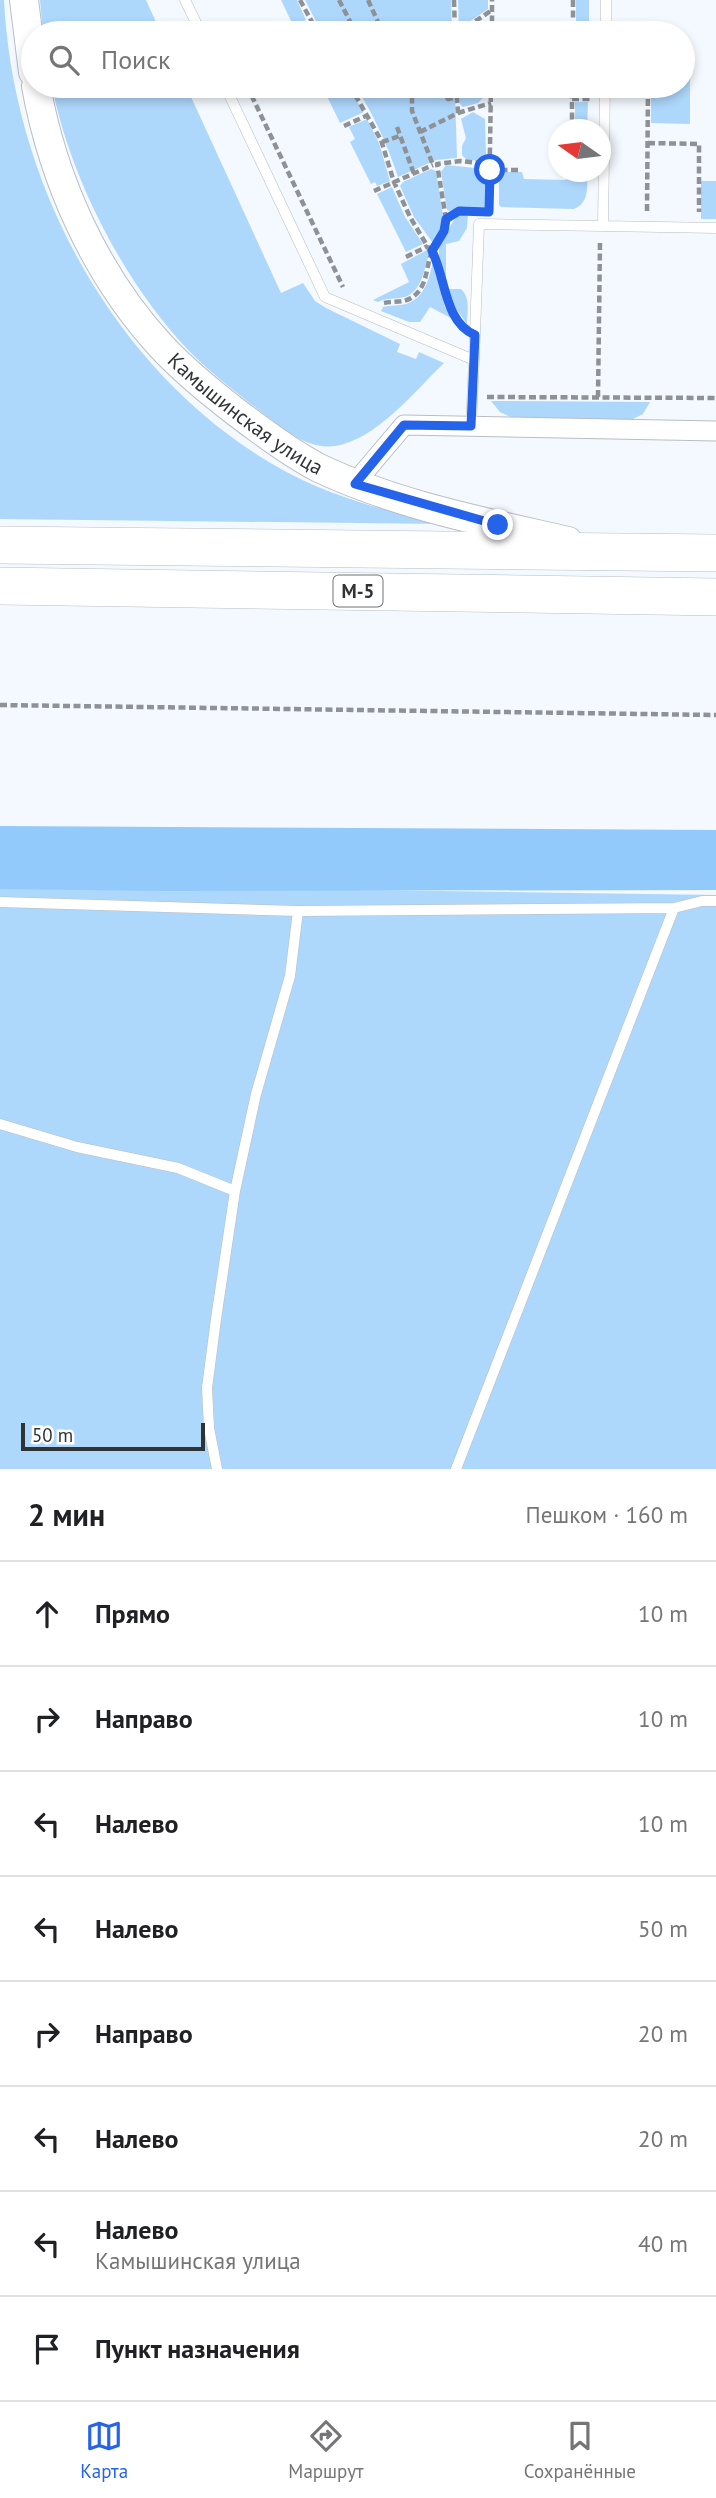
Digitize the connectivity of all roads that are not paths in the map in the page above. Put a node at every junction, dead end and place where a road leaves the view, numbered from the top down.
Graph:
1 (24, 0) edge
2 (185, 0) edge
3 (606, 0) edge
4 (27, 21) edge
5 (195, 21) edge
6 (606, 21) edge
7 (38, 98) edge
8 (231, 98) edge
9 (605, 98) edge
10 (603, 226) junction
11 (716, 228) edge
12 (474, 360) junction
13 (471, 426) junction
14 (716, 431) edge
15 (355, 484) junction
16 (0, 545) edge
17 (615, 552) junction
18 (716, 553) edge
19 (0, 586) edge
20 (716, 597) edge
21 (716, 901) edge
22 (0, 902) edge
23 (674, 908) junction
24 (298, 911) junction
25 (0, 1124) edge
26 (235, 1191) junction
27 (217, 1469) edge
28 (456, 1469) edge

1 - 4 street
2 - 5 lane
3 - 6 lane
7 - 15 street, Камышинская улица
8 - 12 lane
9 - 10 lane
10 - 11 lane
10 - 12 lane
12 - 13 lane
13 - 14 street
13 - 15 street
15 - 17 street, Камышинская улица
16 - 17 highway, М-5
17 - 18 highway, М-5
19 - 20 highway, М-5
21 - 23 lane
22 - 24 lane
23 - 24 lane
23 - 28 lane
24 - 26 lane
25 - 26 lane
26 - 27 lane

